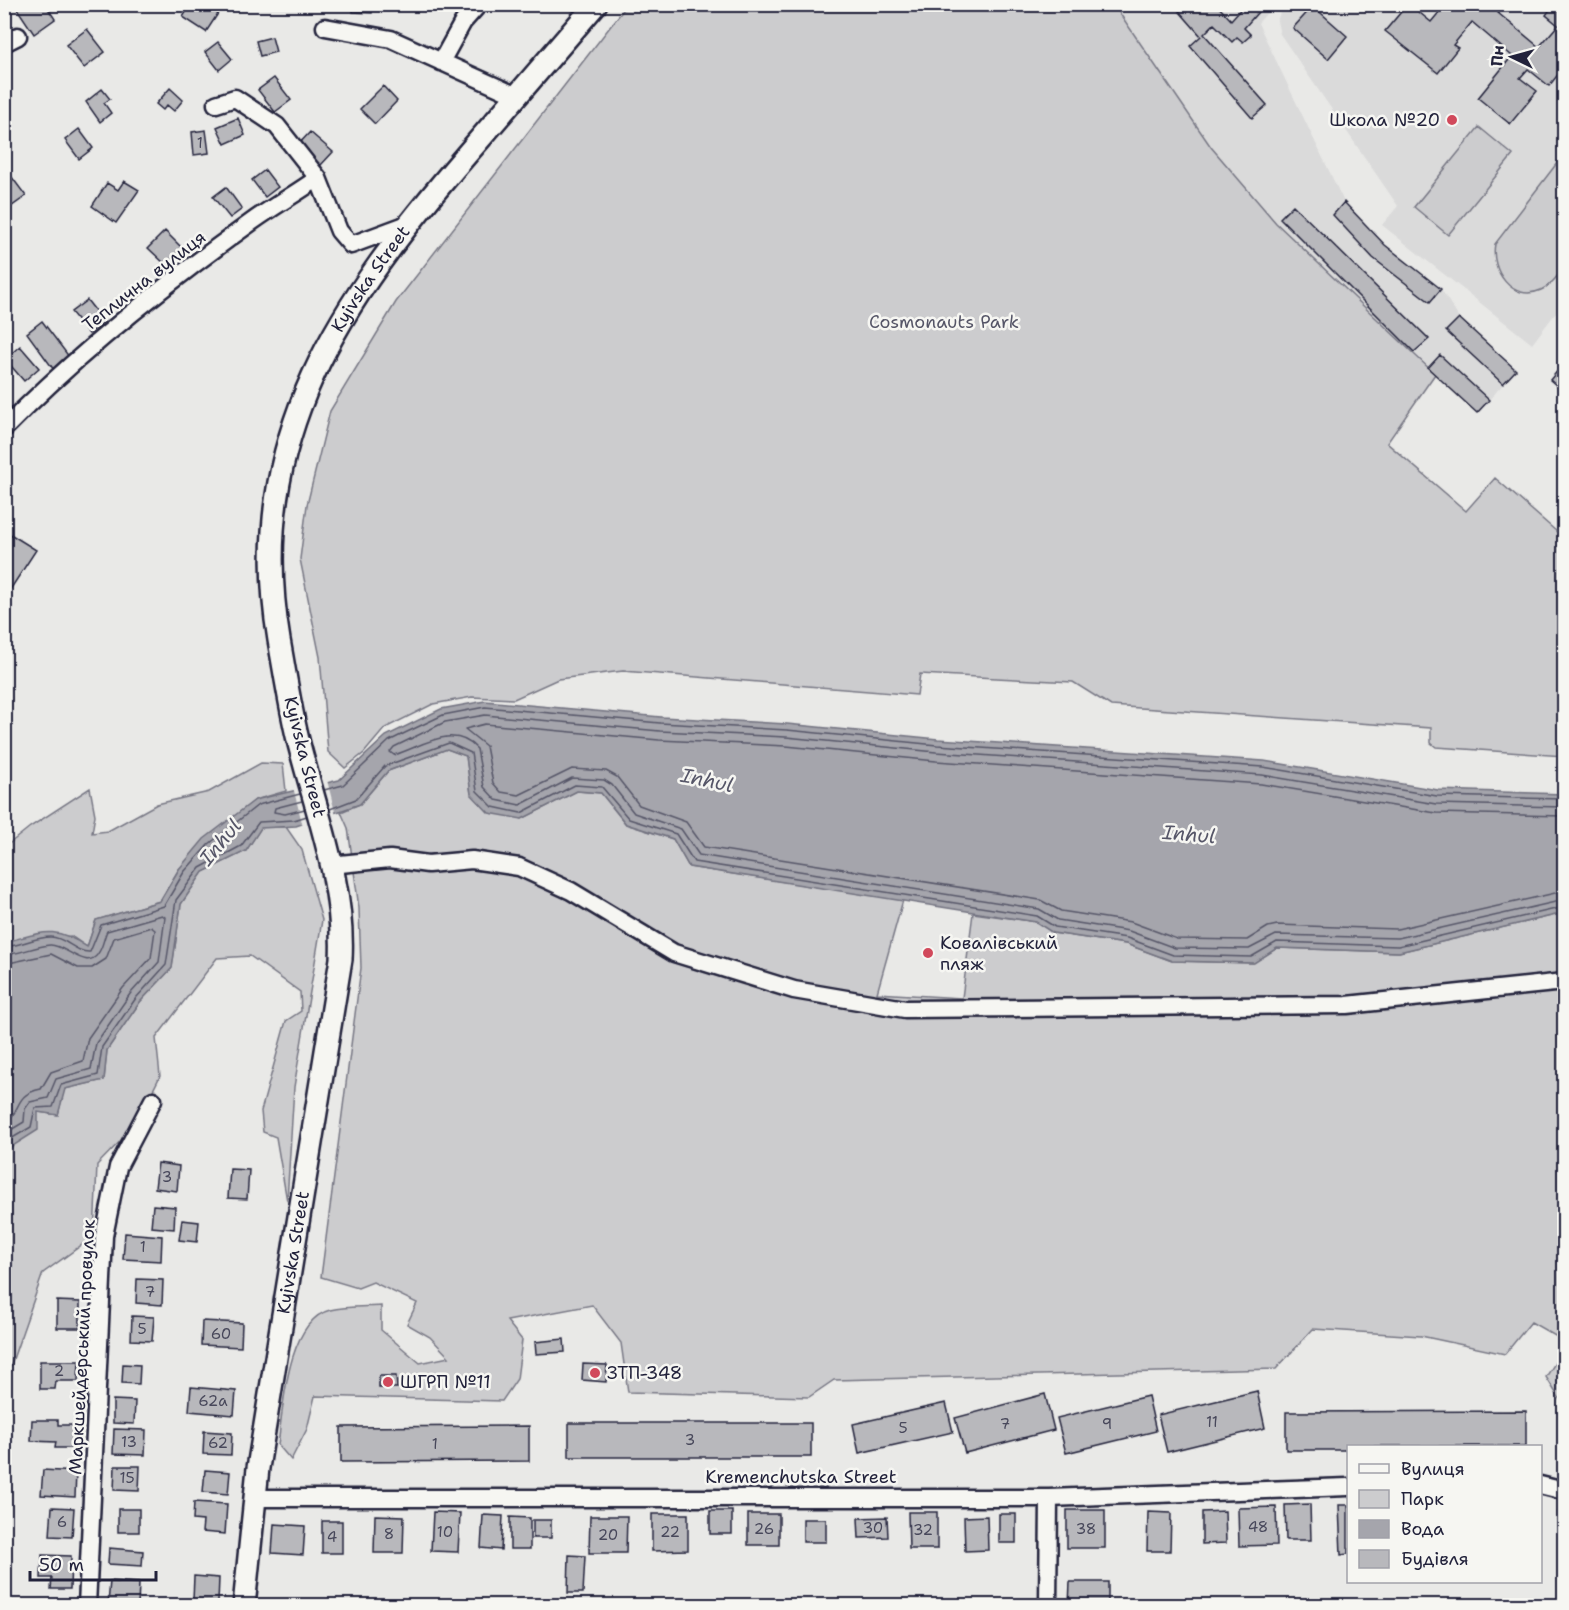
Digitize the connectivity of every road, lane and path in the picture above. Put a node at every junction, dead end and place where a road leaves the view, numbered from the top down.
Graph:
1 (479, 4) edge
2 (596, 4) edge
3 (325, 27) dead end
4 (441, 62) junction
5 (517, 96) junction
6 (216, 104) dead end
7 (318, 178) junction
8 (405, 225) junction
9 (4, 429) edge
10 (330, 865) junction
11 (1564, 982) edge
12 (153, 1100) dead end
13 (1542, 1486) edge
14 (1347, 1487) edge
15 (1564, 1491) edge
16 (254, 1498) junction
17 (1049, 1498) junction
18 (87, 1605) edge
19 (244, 1605) edge
20 (1047, 1605) edge

1 - 4 street
2 - 5 street, Kyivska Street
3 - 4 street
4 - 5 street
5 - 8 street, Kyivska Street
6 - 7 street
7 - 8 street
7 - 9 street, Теплична вулиця
8 - 10 street, Kyivska Street
10 - 11 street
10 - 16 street, Kyivska Street
12 - 18 street, Маркшейдерський провулок
13 - 15 street
14 - 17 street, Kremenchutska Street
16 - 17 street, Kremenchutska Street
16 - 19 street, Kyivska Street
17 - 20 street

